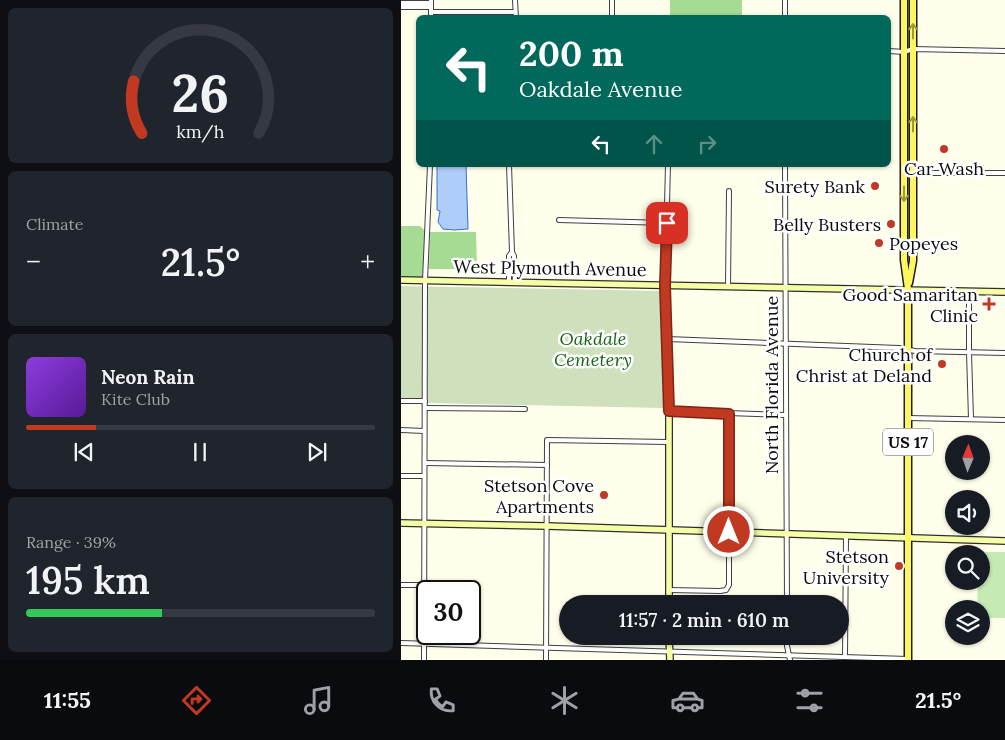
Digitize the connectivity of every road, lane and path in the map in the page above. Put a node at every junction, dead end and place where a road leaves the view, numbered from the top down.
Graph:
1 (515, 0) edge
2 (612, 0) edge
3 (785, 0) edge
4 (904, 0) edge
5 (913, 0) edge
6 (431, 3) edge
7 (401, 5) edge
8 (431, 12) joint
9 (515, 12) joint
10 (612, 15) edge
11 (785, 15) edge
12 (913, 50) junction
13 (891, 51) edge
14 (1005, 51) edge
15 (904, 52) junction
16 (430, 167) edge
17 (509, 167) edge
18 (668, 167) edge
19 (785, 167) edge
20 (904, 173) junction
21 (913, 173) junction
22 (1005, 173) edge
23 (729, 191) dead end
24 (559, 220) dead end
25 (667, 223) junction
26 (401, 280) edge
27 (425, 281) junction
28 (512, 283) junction
29 (665, 286) junction
30 (728, 287) junction
31 (784, 288) junction
32 (908, 289) junction
33 (969, 291) junction
34 (1005, 292) edge
35 (667, 339) junction
36 (785, 344) junction
37 (908, 350) junction
38 (969, 352) junction
39 (1005, 353) edge
40 (401, 401) edge
41 (425, 401) junction
42 (425, 408) junction
43 (525, 409) dead end
44 (669, 411) junction
45 (729, 414) junction
46 (785, 416) junction
47 (908, 418) junction
48 (971, 419) junction
49 (1005, 420) edge
50 (401, 430) edge
51 (425, 431) junction
52 (668, 442) junction
53 (425, 462) junction
54 (547, 465) junction
55 (401, 476) edge
56 (424, 476) junction
57 (401, 523) edge
58 (424, 523) junction
59 (547, 526) junction
60 (669, 530) junction
61 (729, 532) junction
62 (786, 534) junction
63 (846, 536) junction
64 (908, 538) junction
65 (1005, 541) edge
66 (424, 580) edge
67 (401, 585) edge
68 (416, 585) edge
69 (669, 590) junction
70 (669, 595) edge
71 (787, 595) edge
72 (401, 643) edge
73 (416, 644) edge
74 (424, 645) edge
75 (464, 645) edge
76 (670, 645) edge
77 (787, 645) edge
78 (545, 647) junction
79 (670, 651) junction
80 (732, 653) junction
81 (845, 657) junction
82 (790, 658) edge
83 (424, 660) edge
84 (546, 660) edge
85 (670, 660) edge
86 (732, 660) edge
87 (908, 660) edge

1 - 9 street
2 - 10 street
3 - 11 street
4 - 15 main road, US 17
12 -> 5 main road, US 17
6 - 7 street
6 - 8 street
8 - 9 street
12 - 14 street
12 - 15 street
21 -> 12 main road, US 17
13 - 15 street
15 - 20 main road, US 17
16 - 27 street
17 - 28 street
18 - 25 street
19 - 31 street, North Florida Avenue
20 - 21 street
20 -> 32 main road, US 17
21 - 22 street
21 - 32 main road, US 17
23 - 30 street
24 - 25 street
25 - 29 street
26 - 27 street, West Plymouth Avenue
27 - 28 street, West Plymouth Avenue
27 - 41 street
28 - 29 street, West Plymouth Avenue
29 - 30 street, West Plymouth Avenue
29 - 35 street
30 - 31 street, West Plymouth Avenue
31 - 32 street, West Plymouth Avenue
31 - 36 street, North Florida Avenue
32 - 33 street, West Plymouth Avenue
32 - 37 main road, US 17
33 - 34 street, West Plymouth Avenue
33 - 38 street
35 - 36 street
35 - 44 street
36 - 37 street
36 - 46 street, North Florida Avenue
37 - 38 street
37 - 47 main road, US 17
38 - 39 street
38 - 48 street
40 - 41 street
41 - 42 street
42 - 43 street
42 - 51 street
44 - 45 street
44 - 52 street
45 - 46 street
45 - 61 street
46 - 62 street, North Florida Avenue
47 - 48 street
47 - 64 main road, US 17
48 - 49 street
50 - 51 street
51 - 53 street
52 - 54 street
52 - 60 street
53 - 54 street
53 - 56 street
54 - 59 street
55 - 56 street
56 - 58 street
57 - 58 street
58 - 59 street
58 - 66 street
59 - 60 street
59 - 78 street
60 - 61 street
60 - 69 street
61 - 62 street
61 - 69 street
62 - 63 street
62 - 71 street, North Florida Avenue
63 - 64 street
63 - 81 street
64 - 65 street
64 - 87 main road, US 17
67 - 68 street
69 - 70 street
72 - 73 street
74 - 83 street
75 - 78 street
76 - 79 street
77 - 82 street
78 - 79 street
78 - 84 street
79 - 80 street
79 - 85 street
80 - 82 street
80 - 86 street
81 - 82 street
81 - 87 street

